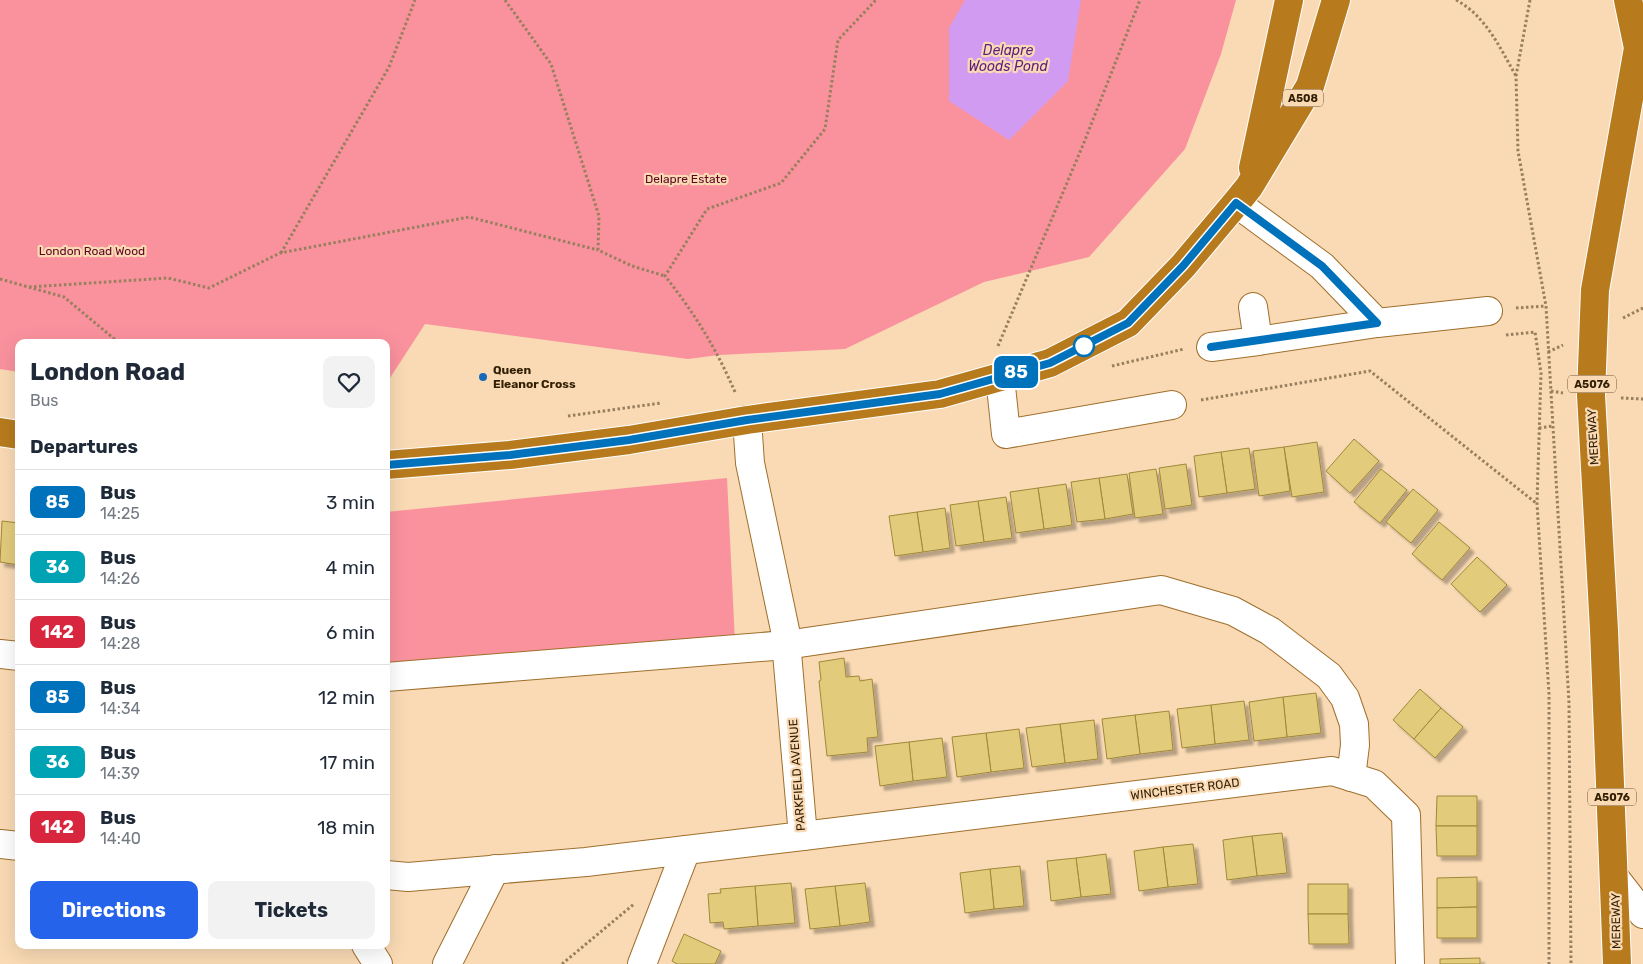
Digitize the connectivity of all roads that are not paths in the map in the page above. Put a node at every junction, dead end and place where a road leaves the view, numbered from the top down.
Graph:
1 (1289, 0) edge
2 (1336, 0) edge
3 (1628, 0) edge
4 (1242, 195) junction
5 (1254, 307) dead end
6 (1488, 310) dead end
7 (1377, 323) junction
8 (1258, 341) junction
9 (1211, 347) road end
10 (991, 379) junction
11 (1172, 405) road end
12 (747, 420) junction
13 (0, 432) edge
14 (15, 434) edge
15 (390, 465) edge
16 (786, 645) junction
17 (0, 654) edge
18 (15, 656) edge
19 (390, 677) edge
20 (1351, 777) junction
21 (803, 836) junction
22 (0, 844) edge
23 (15, 846) edge
24 (686, 850) junction
25 (495, 869) junction
26 (390, 875) edge
27 (1615, 878) junction
28 (1643, 914) edge
29 (369, 949) edge
30 (378, 964) edge
31 (447, 964) edge
32 (642, 964) edge
33 (1410, 964) edge
34 (1617, 964) edge

1 - 4 highway, A508
2 - 4 highway, A508
3 - 27 highway, MEREWAY / A5076
4 - 7 street
4 - 10 highway, A508
5 - 8 street
6 - 7 street
7 - 8 street
8 - 9 street
10 - 11 street
10 - 12 highway, A508
12 - 15 highway, A508
12 - 16 street, PARKFIELD AVENUE
13 - 14 highway
16 - 19 street
16 - 20 street
16 - 21 street, PARKFIELD AVENUE
17 - 18 street
20 - 21 street, WINCHESTER ROAD
20 - 33 street, WINCHESTER ROAD
21 - 24 street, PARKFIELD AVENUE
22 - 23 street
24 - 25 street, PARKFIELD AVENUE
24 - 32 street
25 - 26 street, PARKFIELD AVENUE
25 - 31 street
27 - 28 street, MEREWAY
27 - 34 highway, MEREWAY / A5076
29 - 30 street

